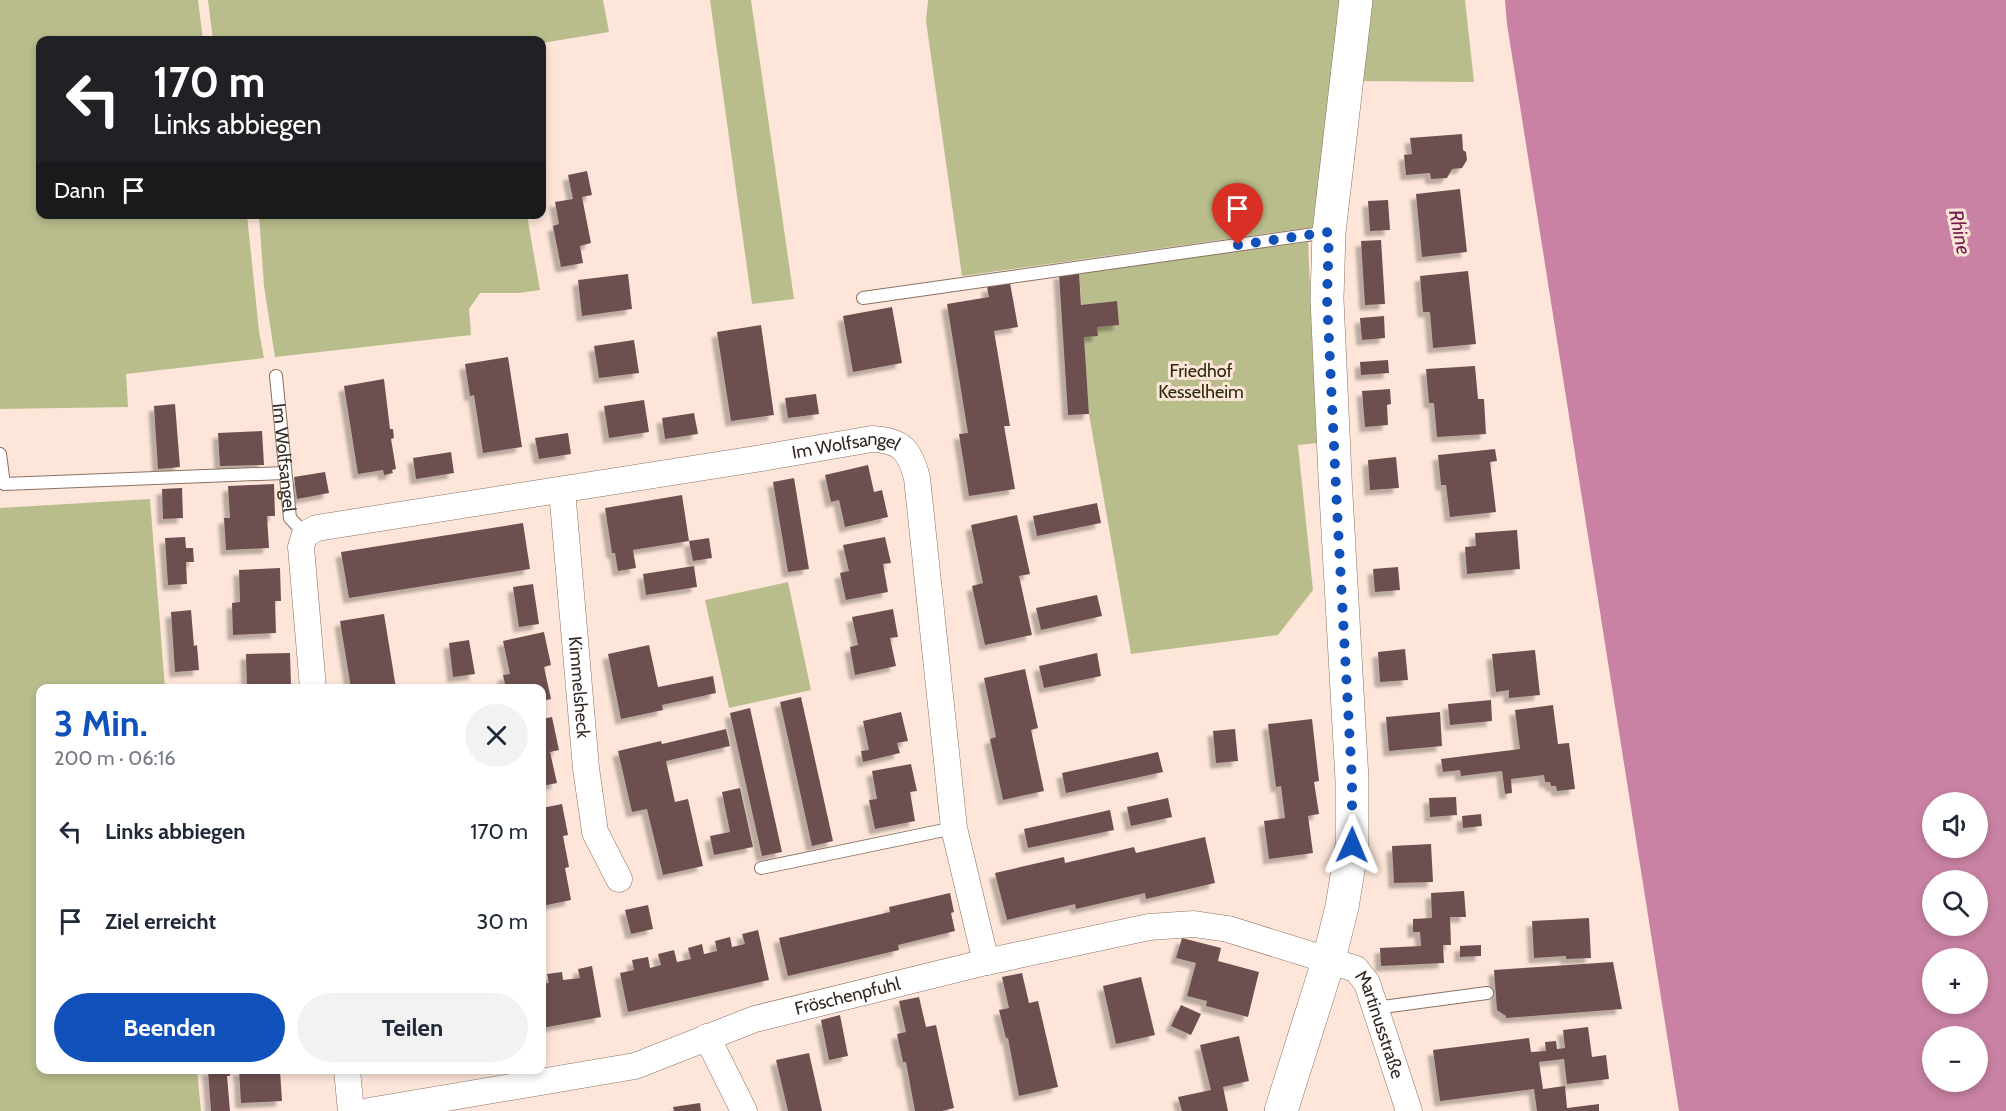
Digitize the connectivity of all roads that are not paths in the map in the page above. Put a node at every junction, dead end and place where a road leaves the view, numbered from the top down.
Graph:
1 (1356, 0) edge
2 (1329, 232) junction
3 (863, 298) dead end
4 (276, 376) dead end
5 (0, 454) edge
6 (284, 473) junction
7 (562, 490) junction
8 (305, 534) junction
9 (313, 684) edge
10 (954, 828) junction
11 (761, 868) dead end
12 (619, 879) dead end
13 (1329, 959) junction
14 (986, 962) junction
15 (1487, 993) dead end
16 (1376, 1008) junction
17 (707, 1037) junction
18 (347, 1074) edge
19 (351, 1111) edge
20 (369, 1111) edge
21 (744, 1111) edge
22 (1281, 1111) edge
23 (1409, 1111) edge

1 - 2 street
2 - 3 lane
2 - 13 street
4 - 6 lane, Im Wolfsangel
5 - 6 lane
6 - 8 lane, Im Wolfsangel
7 - 8 street, Im Wolfsangel
7 - 10 street, Im Wolfsangel
7 - 12 street, Kimmelsheck
8 - 9 street, Im Wolfsangel
10 - 11 lane
10 - 14 street, Im Wolfsangel
13 - 14 street, Fröschenpfuhl
13 - 16 street, Martinusstraße
13 - 22 street
14 - 17 street, Fröschenpfuhl
15 - 16 lane
16 - 23 street, Martinusstraße
17 - 20 street, Fröschenpfuhl
17 - 21 street
18 - 19 street

